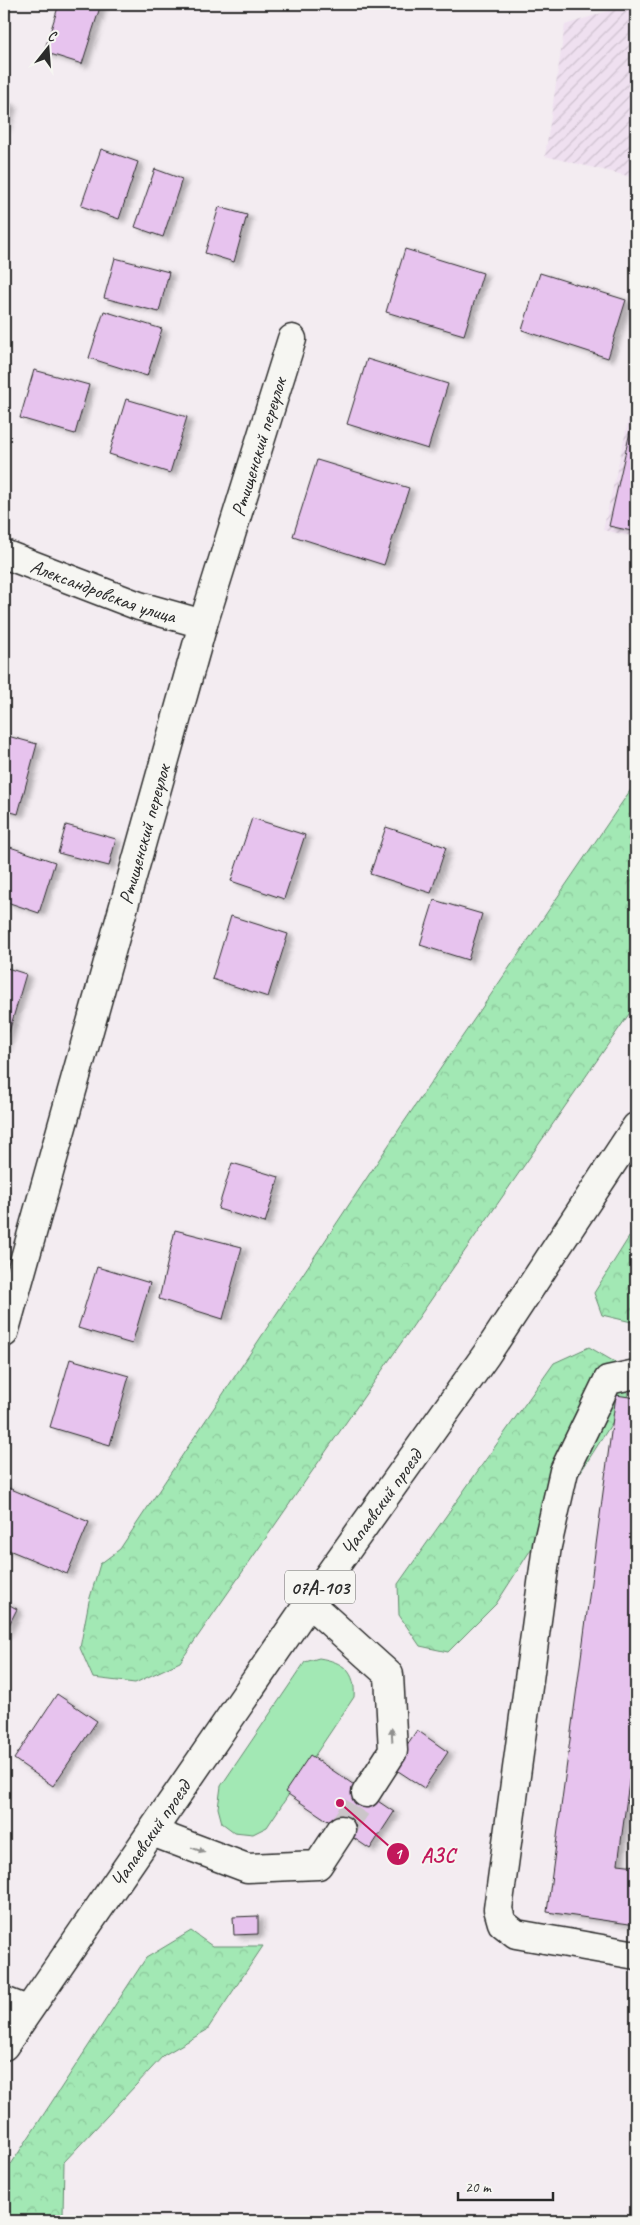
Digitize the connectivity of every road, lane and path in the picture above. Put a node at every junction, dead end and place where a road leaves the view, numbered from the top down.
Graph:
1 (292, 339) dead end
2 (4, 554) edge
3 (204, 624) junction
4 (636, 1127) edge
5 (4, 1333) edge
6 (636, 1374) edge
7 (309, 1603) junction
8 (366, 1793) tunnel mouth
9 (341, 1830) tunnel mouth
10 (152, 1832) junction
11 (636, 1955) edge
12 (15, 2005) edge
13 (4, 2046) edge

1 - 3 street, Ртищенский переулок
2 - 3 street, Александровская улица
3 - 5 street, Ртищенский переулок
4 - 7 street, Чапаевский проезд / 07А-103
6 - 11 street
8 -> 7 street
7 - 10 street, Чапаевский проезд / 07А-103
10 -> 9 street
10 - 12 street, Чапаевский проезд / 07А-103
12 - 13 street, Чапаевский проезд / 07А-103

